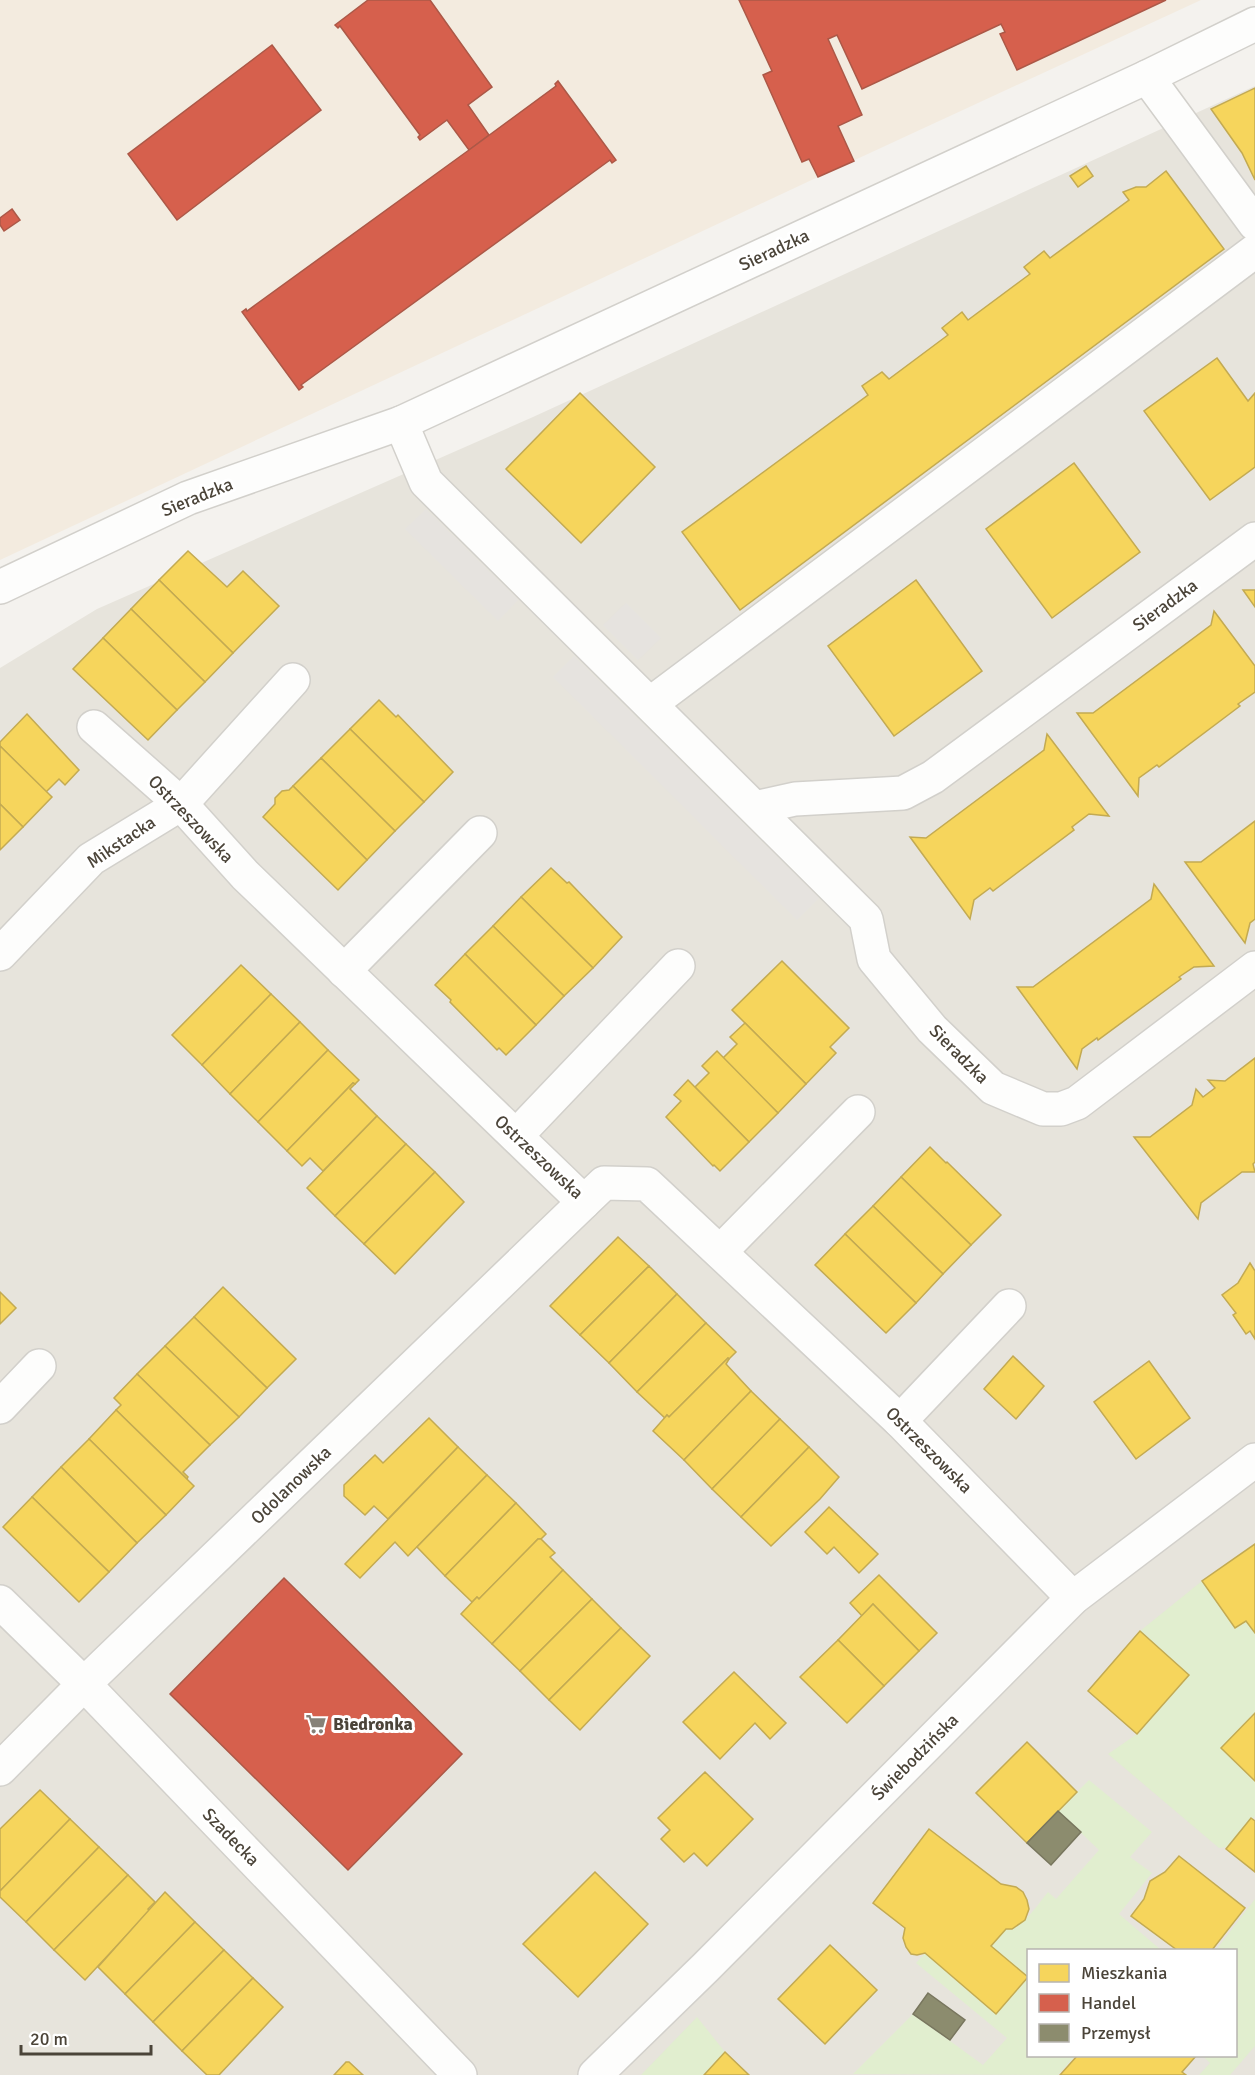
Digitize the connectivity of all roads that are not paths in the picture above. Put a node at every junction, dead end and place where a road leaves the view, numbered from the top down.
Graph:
1 (1255, 24) edge
2 (1147, 76) junction
3 (1255, 224) edge
4 (1255, 250) edge
5 (400, 423) junction
6 (1255, 539) edge
7 (0, 587) edge
8 (292, 680) dead end
9 (650, 704) junction
10 (94, 727) dead end
11 (180, 804) junction
12 (755, 808) junction
13 (480, 833) dead end
14 (0, 954) edge
15 (678, 966) dead end
16 (1255, 968) edge
17 (345, 971) junction
18 (858, 1112) dead end
19 (516, 1136) junction
20 (584, 1202) junction
21 (720, 1252) junction
22 (1009, 1306) dead end
23 (39, 1366) dead end
24 (0, 1407) edge
25 (900, 1420) junction
26 (1255, 1460) edge
27 (1073, 1598) junction
28 (0, 1602) edge
29 (84, 1684) junction
30 (0, 1769) edge
31 (460, 2075) edge
32 (595, 2075) edge

1 - 2 street, Sieradzka
2 - 3 street
2 - 5 street, Sieradzka
4 - 9 street
5 - 7 street, Sieradzka
5 - 9 street, Sieradzka
6 - 12 street, Sieradzka
8 - 11 street, Mikstacka
9 - 12 street, Sieradzka
10 - 11 street, Ostrzeszowska
11 - 14 street, Mikstacka
11 - 17 street, Ostrzeszowska
12 - 16 street, Sieradzka
13 - 17 street
15 - 19 street
17 - 19 street, Ostrzeszowska
18 - 21 street
19 - 20 street, Ostrzeszowska
20 - 21 street, Ostrzeszowska
20 - 29 street, Odolanowska
21 - 25 street, Ostrzeszowska
22 - 25 street
23 - 24 street
25 - 27 street, Ostrzeszowska
26 - 27 street, Świebodzińska
27 - 32 street, Świebodzińska
28 - 29 street, Szadecka
29 - 30 street, Odolanowska
29 - 31 street, Szadecka

